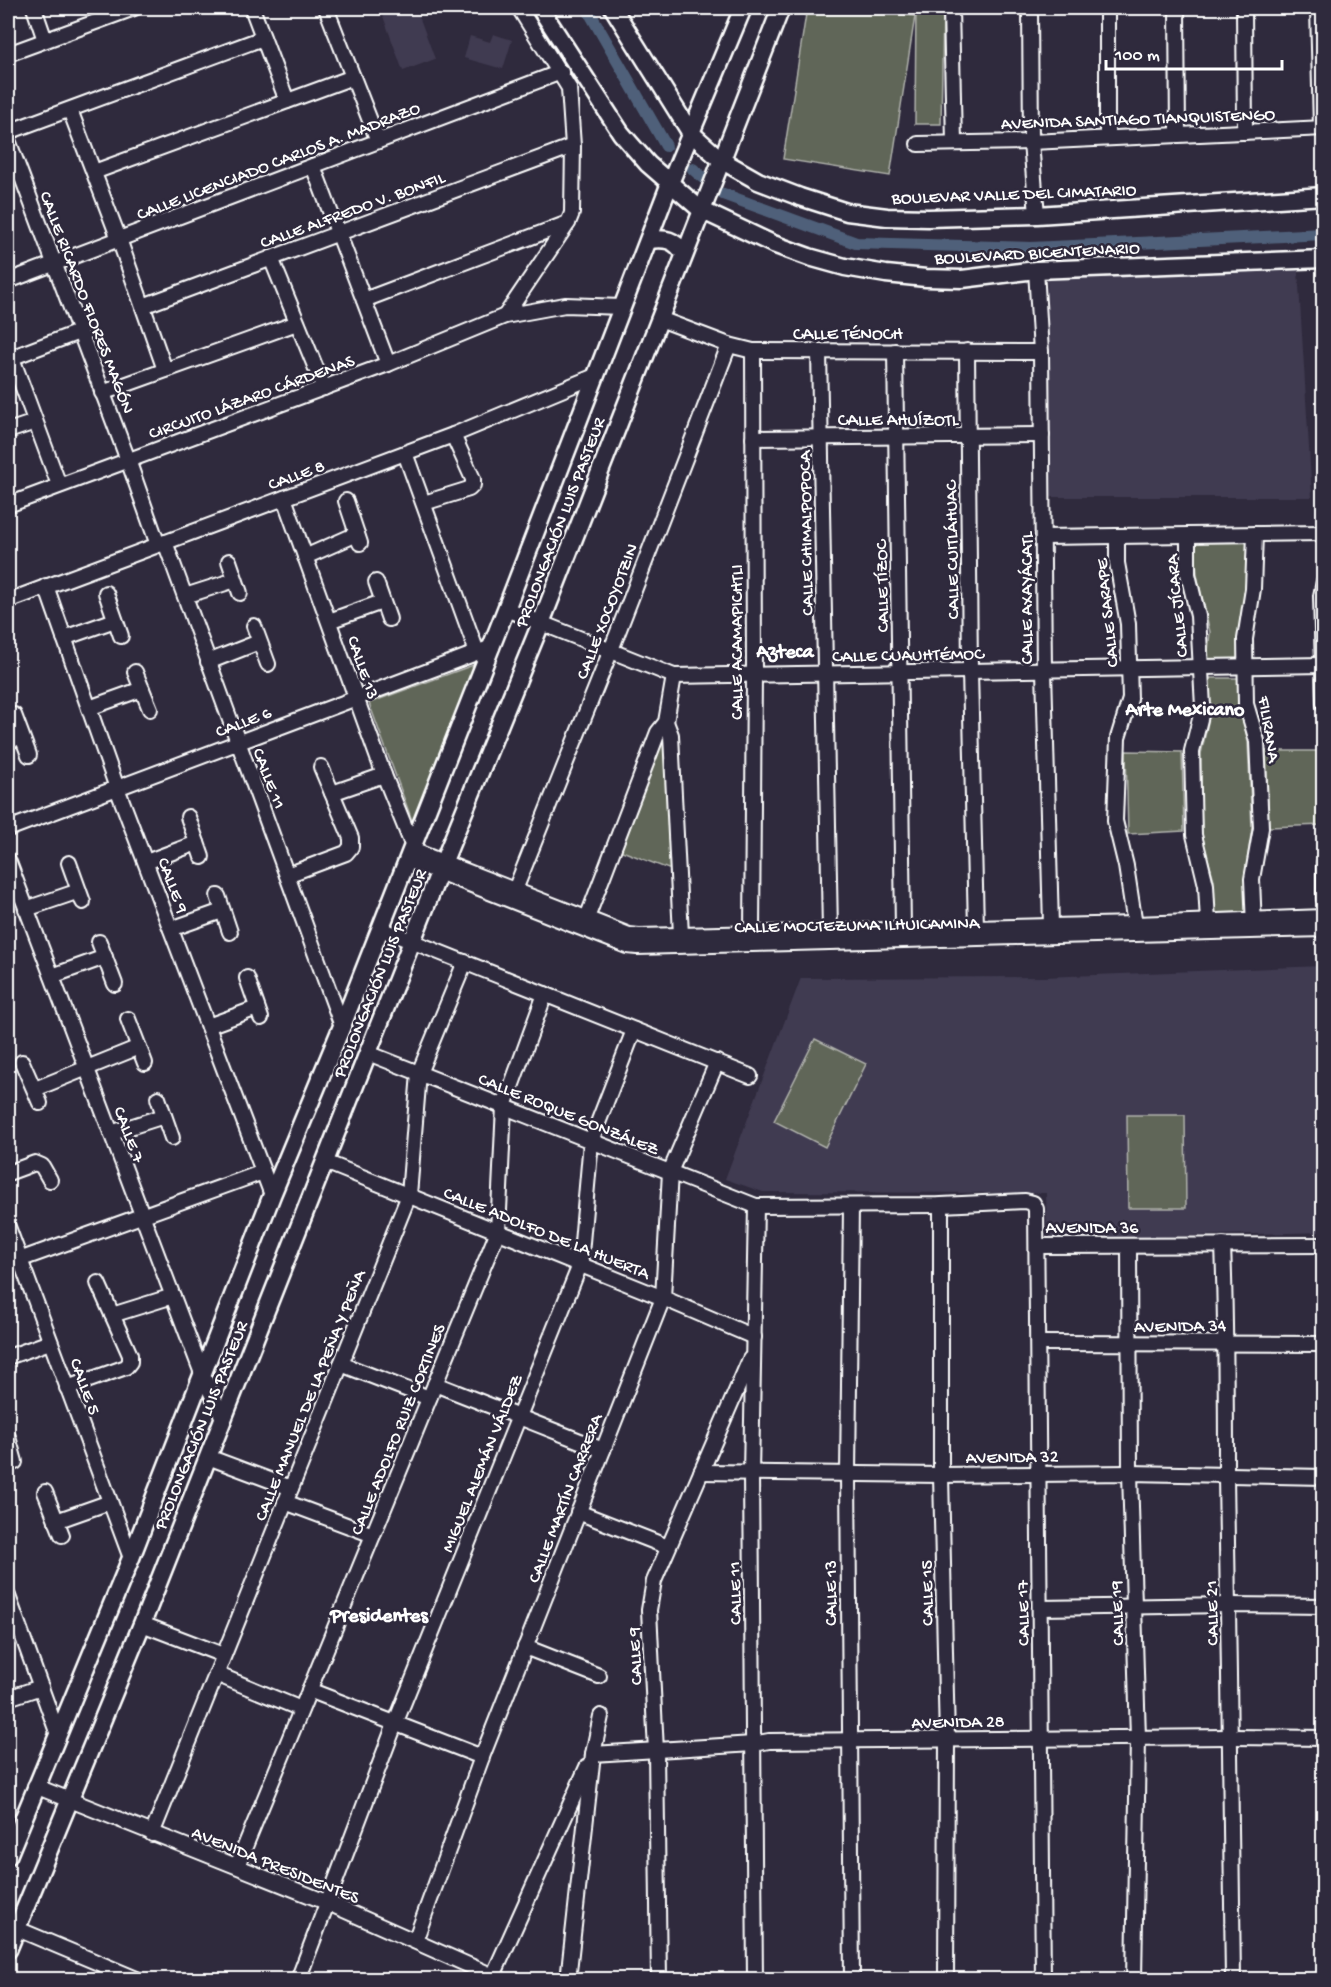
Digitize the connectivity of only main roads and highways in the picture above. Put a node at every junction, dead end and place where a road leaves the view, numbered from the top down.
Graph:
1 (540, 8) edge
2 (613, 8) edge
3 (743, 8) edge
4 (781, 8) edge
5 (690, 132) junction
6 (721, 160) junction
7 (670, 183) junction
8 (1323, 196) edge
9 (701, 210) junction
10 (649, 240) junction
11 (684, 254) junction
12 (1323, 259) edge
13 (8, 1856) edge
14 (12, 1927) edge
15 (8, 1950) edge

1 - 7 main road, BOULEVARD BICENTENARIO
2 - 5 main road, BOULEVAR VALLE DEL CIMATARIO
3 - 5 main road, PROLONGACIÓN LUIS PASTEUR
4 - 6 main road, PROLONGACIÓN LUIS PASTEUR
5 - 6 main road, BOULEVAR VALLE DEL CIMATARIO
5 - 7 main road, PROLONGACIÓN LUIS PASTEUR
6 - 8 main road, BOULEVAR VALLE DEL CIMATARIO
6 - 9 main road, PROLONGACIÓN LUIS PASTEUR
7 - 9 main road, BOULEVARD BICENTENARIO
7 - 10 main road, PROLONGACIÓN LUIS PASTEUR
9 - 11 main road, PROLONGACIÓN LUIS PASTEUR
9 - 12 main road, BOULEVARD BICENTENARIO
10 - 11 main road
10 - 13 main road, PROLONGACIÓN LUIS PASTEUR
11 - 14 main road, PROLONGACIÓN LUIS PASTEUR
14 - 15 main road, PROLONGACIÓN LUIS PASTEUR

